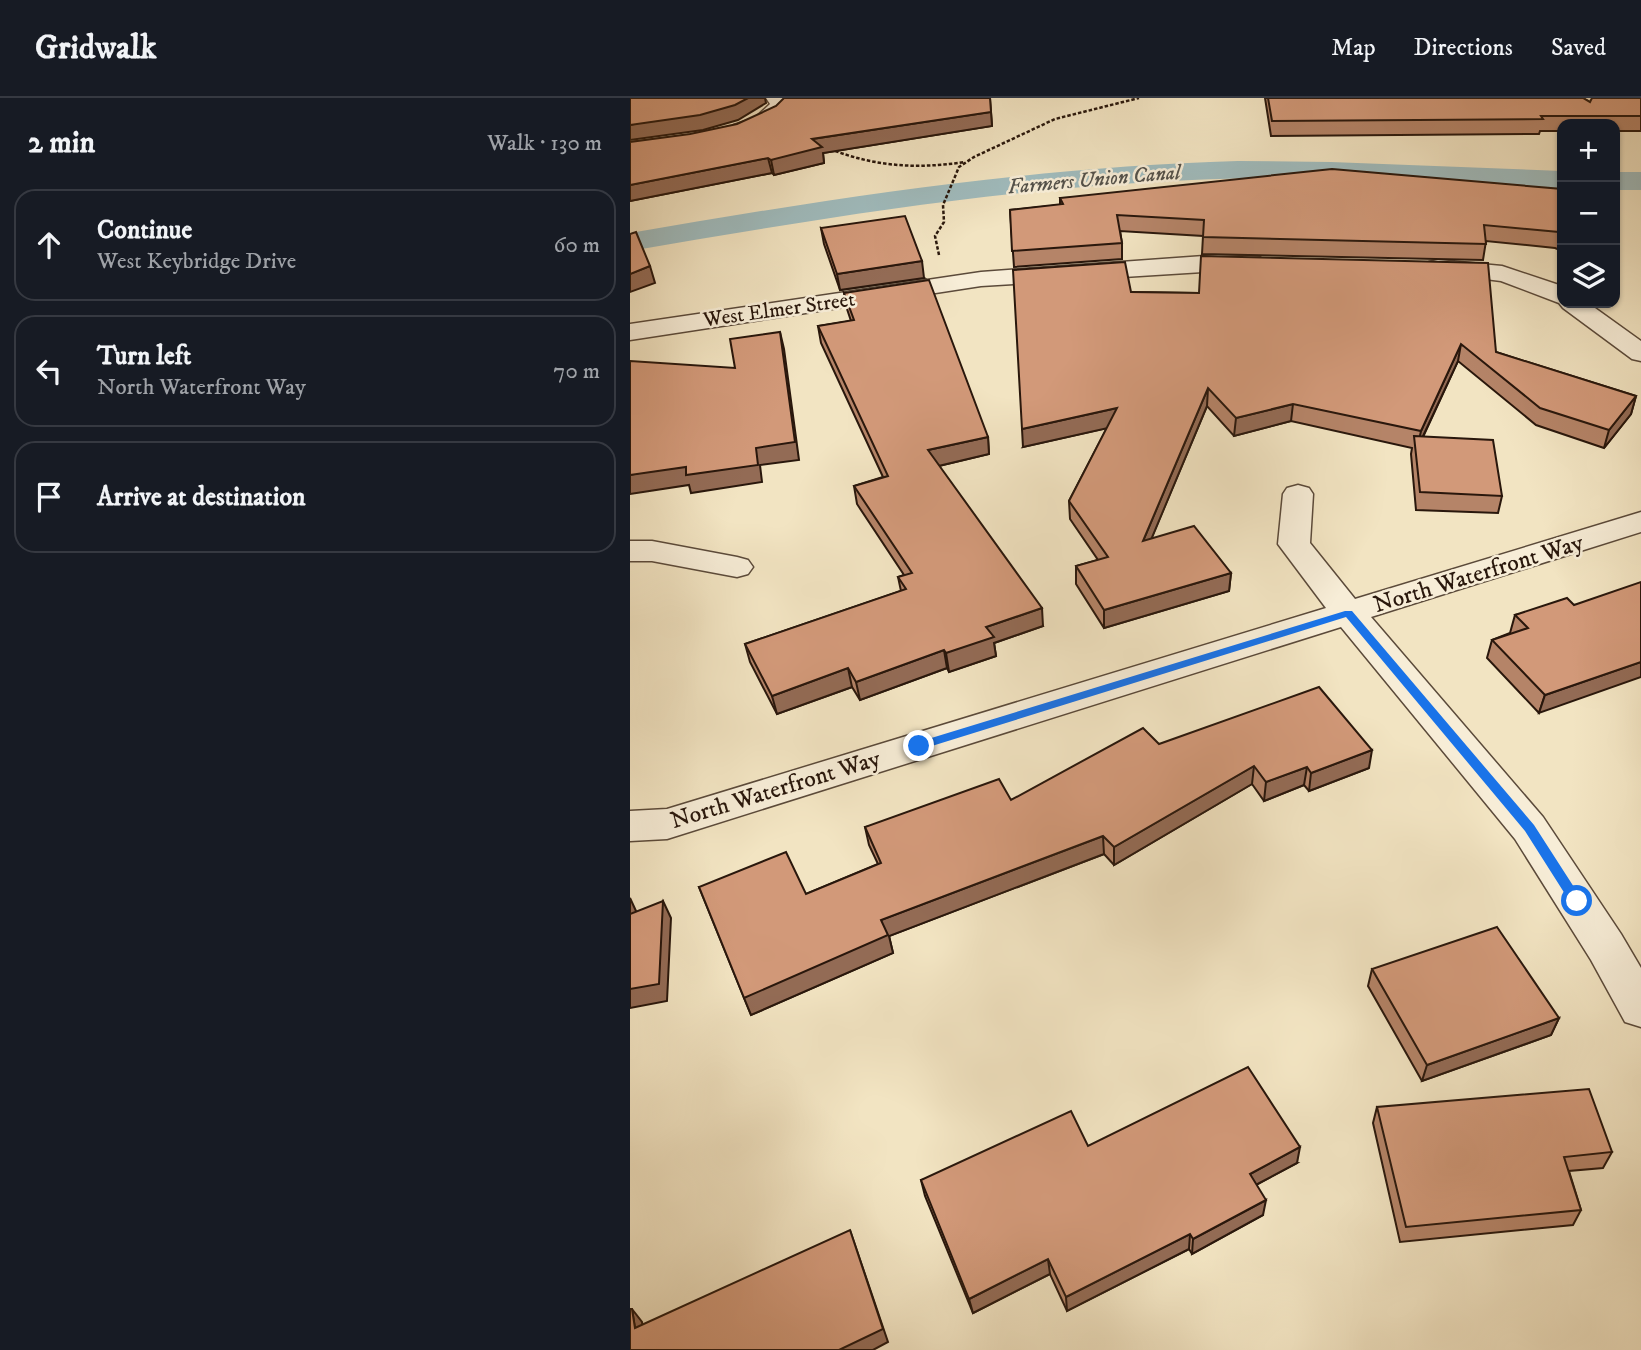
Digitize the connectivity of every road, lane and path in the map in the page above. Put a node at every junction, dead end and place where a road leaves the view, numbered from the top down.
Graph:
1 (776, 98) edge
2 (1139, 98) edge
3 (722, 135) edge
4 (828, 148) edge
5 (967, 162) junction
6 (943, 263) dead end
7 (1269, 263) edge
8 (1419, 267) edge
9 (1557, 294) edge
10 (1579, 308) edge
11 (630, 332) edge
12 (1641, 353) edge
13 (1298, 494) dead end
14 (1641, 522) edge
15 (630, 551) edge
16 (737, 567) dead end
17 (1348, 613) junction
18 (630, 826) edge
19 (1641, 1008) edge

1 - 3 street
2 - 5 path
4 - 5 path
5 - 6 path
7 - 11 street, West Elmer Street
8 - 9 street
10 - 12 street
13 - 17 street
14 - 17 street, North Waterfront Way
15 - 16 street
17 - 18 street, North Waterfront Way
17 - 19 street

